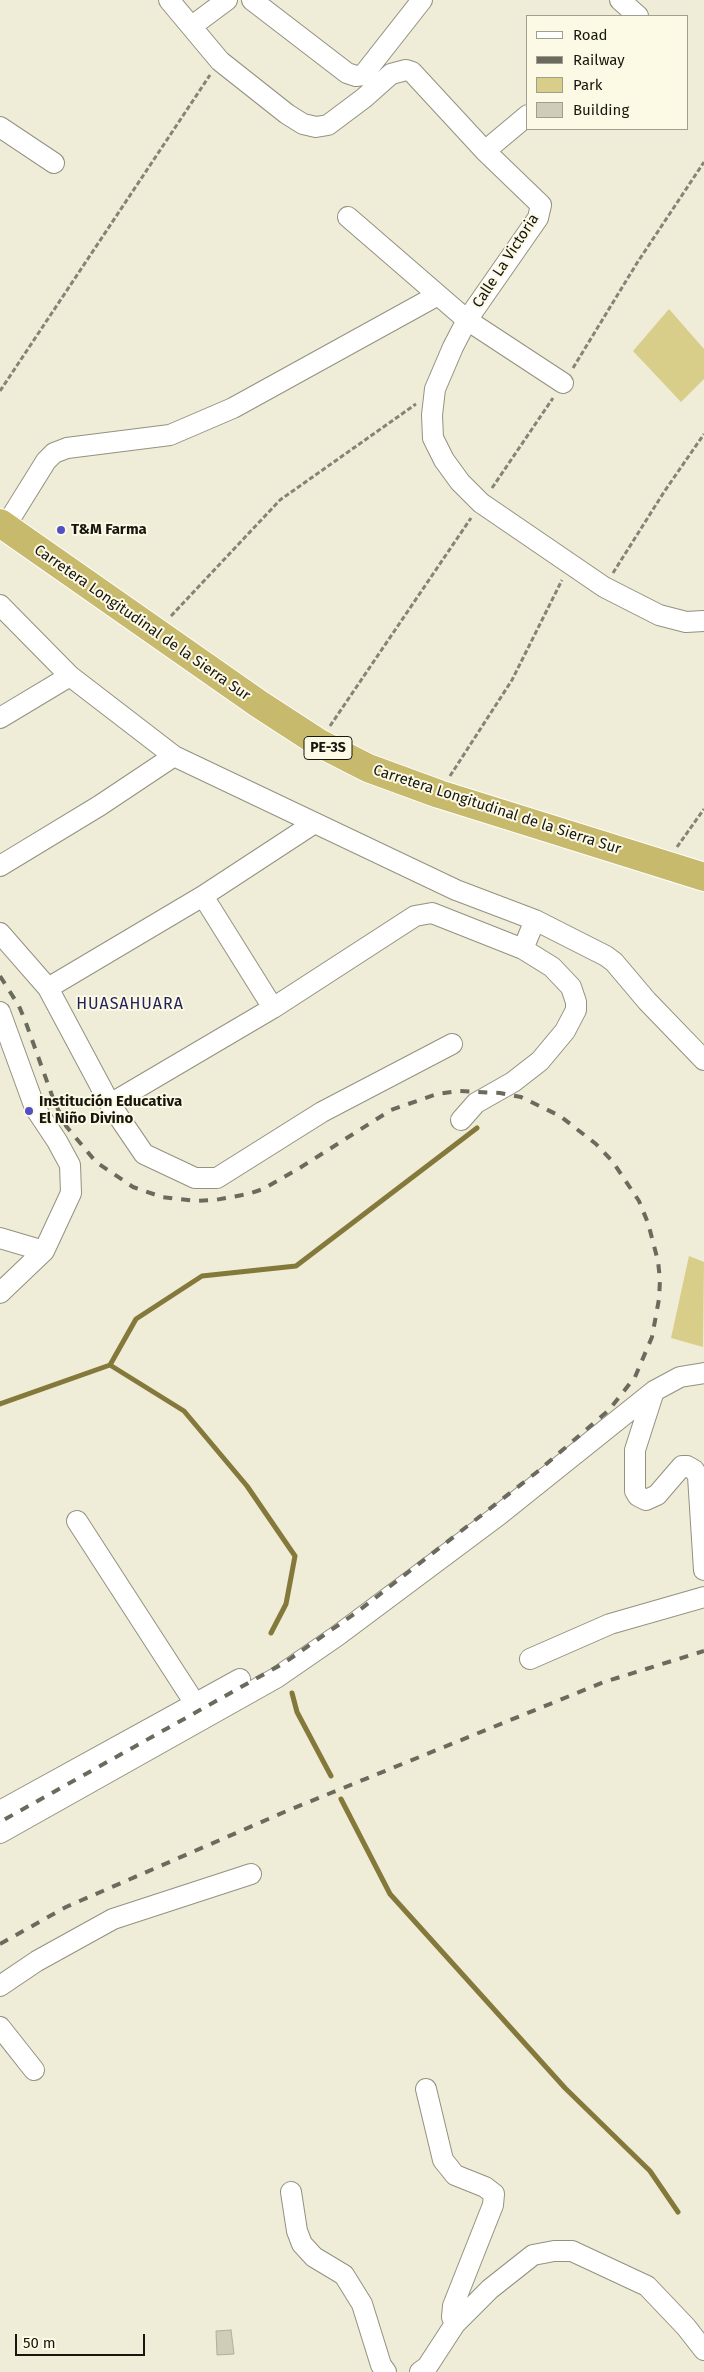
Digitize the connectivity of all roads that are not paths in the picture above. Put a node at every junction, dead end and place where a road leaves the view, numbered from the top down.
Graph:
1 (169, 0) edge
2 (227, 0) edge
3 (252, 0) edge
4 (422, 0) edge
5 (620, 0) edge
6 (637, 15) edge
7 (192, 26) junction
8 (526, 117) edge
9 (0, 127) edge
10 (485, 152) junction
11 (54, 163) dead end
12 (348, 217) dead end
13 (438, 295) junction
14 (467, 320) junction
15 (563, 383) road end
16 (3, 525) edge
17 (0, 605) edge
18 (704, 621) edge
19 (70, 676) junction
20 (0, 718) edge
21 (174, 756) junction
22 (313, 824) junction
23 (0, 866) edge
24 (704, 877) edge
25 (203, 896) junction
26 (535, 920) junction
27 (0, 932) edge
28 (523, 949) junction
29 (48, 988) junction
30 (273, 1008) junction
31 (0, 1012) edge
32 (452, 1044) dead end
33 (704, 1060) edge
34 (110, 1104) junction
35 (462, 1120) dead end
36 (0, 1238) edge
37 (44, 1252) junction
38 (0, 1293) edge
39 (704, 1373) edge
40 (654, 1391) junction
41 (77, 1521) dead end
42 (704, 1570) edge
43 (704, 1597) edge
44 (530, 1659) dead end
45 (240, 1678) dead end
46 (200, 1699) junction
47 (224, 1709) junction
48 (0, 1811) edge
49 (0, 1833) edge
50 (251, 1874) dead end
51 (0, 1986) edge
52 (0, 2027) edge
53 (34, 2070) dead end
54 (426, 2089) dead end
55 (291, 2192) dead end
56 (455, 2324) junction
57 (704, 2350) edge
58 (386, 2372) edge
59 (420, 2372) edge

1 - 7 street, Calle La Victoria
2 - 7 street
3 - 4 street
5 - 6 street
7 - 10 street, Calle La Victoria
8 - 10 street
9 - 11 street
10 - 14 street, Calle La Victoria
12 - 13 street
13 - 14 street
13 - 16 street
14 - 15 street
14 - 18 street, Calle La Victoria
16 - 24 highway, Carretera Longitudinal de la Sierra Sur / PE-3S
17 - 19 street
19 - 20 street
19 - 21 street
21 - 22 street
21 - 23 street
22 - 25 street
22 - 26 street
25 - 29 street
25 - 30 street
26 - 28 street
26 - 33 street
27 - 29 street
28 - 30 street
28 - 35 street
29 - 34 street
30 - 34 street
31 - 37 street
32 - 34 street
36 - 37 street
37 - 38 street
39 - 40 street
40 - 42 street
40 - 47 street
41 - 46 street
43 - 44 street
45 - 46 street
46 - 47 street
46 - 48 street
47 - 49 street
50 - 51 street
52 - 53 street
54 - 56 street
55 - 58 street
56 - 57 street
56 - 59 street

